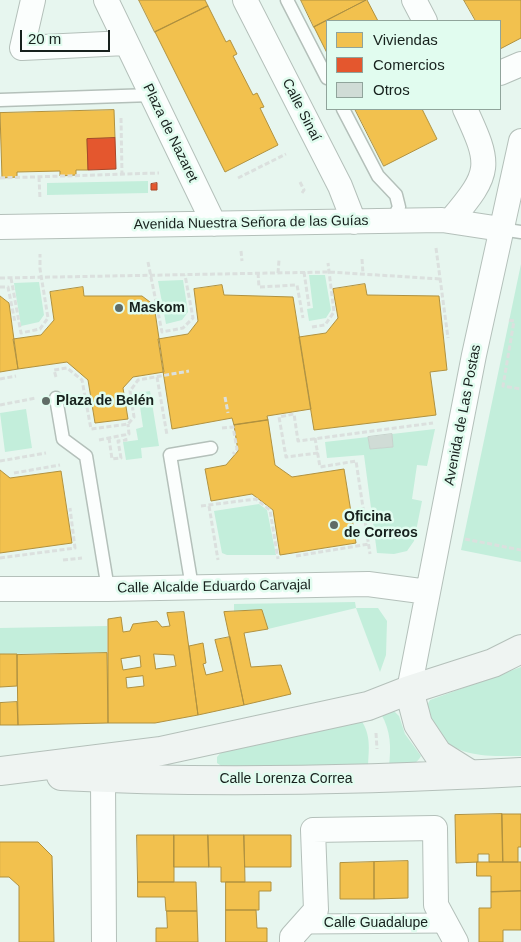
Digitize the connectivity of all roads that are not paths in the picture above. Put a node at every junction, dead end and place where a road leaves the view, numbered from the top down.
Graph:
1 (33, 0) edge
2 (106, 0) edge
3 (245, 0) edge
4 (287, 0) edge
5 (414, 0) edge
6 (424, 20) edge
7 (126, 43) junction
8 (521, 64) edge
9 (501, 73) edge
10 (326, 76) edge
11 (152, 95) junction
12 (0, 100) edge
13 (344, 110) edge
14 (465, 110) edge
15 (521, 141) edge
16 (451, 220) junction
17 (392, 221) junction
18 (354, 222) junction
19 (214, 224) junction
20 (0, 227) edge
21 (511, 231) edge
22 (56, 398) dead end
23 (212, 448) dead end
24 (192, 587) junction
25 (0, 589) edge
26 (108, 589) junction
27 (428, 592) junction
28 (521, 648) edge
29 (409, 690) junction
30 (161, 751) junction
31 (0, 772) edge
32 (521, 772) edge
33 (470, 774) junction
34 (103, 779) junction
35 (299, 933) edge
36 (451, 933) edge
37 (104, 942) edge

1 - 7 street
2 - 7 street, Plaza de Nazaret
3 - 18 street, Calle Sinaí
4 - 10 lane
5 - 6 street
7 - 11 street, Plaza de Nazaret
8 - 9 street
11 - 12 lane
11 - 19 street, Plaza de Nazaret
13 - 17 lane
14 - 16 street
15 - 21 street, Avenida de Las Postas
16 - 17 street, Avenida Nuestra Señora de las Guías
16 - 21 street, Avenida Nuestra Señora de las Guías
17 - 18 street, Avenida Nuestra Señora de las Guías
18 - 19 street, Avenida Nuestra Señora de las Guías
19 - 20 street, Avenida Nuestra Señora de las Guías
21 - 27 street, Avenida de Las Postas
22 - 26 lane
23 - 24 lane
24 - 26 street, Calle Alcalde Eduardo Carvajal
24 - 27 street, Calle Alcalde Eduardo Carvajal
25 - 26 street, Calle Alcalde Eduardo Carvajal
27 - 29 street, Avenida de Las Postas
28 - 29 main road, Calle Lorenza Correa
29 - 30 main road, Calle Lorenza Correa
29 - 33 main road
30 - 31 main road, Calle Lorenza Correa
30 - 34 main road, Calle Lorenza Correa
31 - 34 main road, Calle Lorenza Correa
32 - 33 main road, Calle Lorenza Correa
33 - 34 main road, Calle Lorenza Correa
34 - 37 street
35 - 36 street, Calle Guadalupe
35 - 36 street

